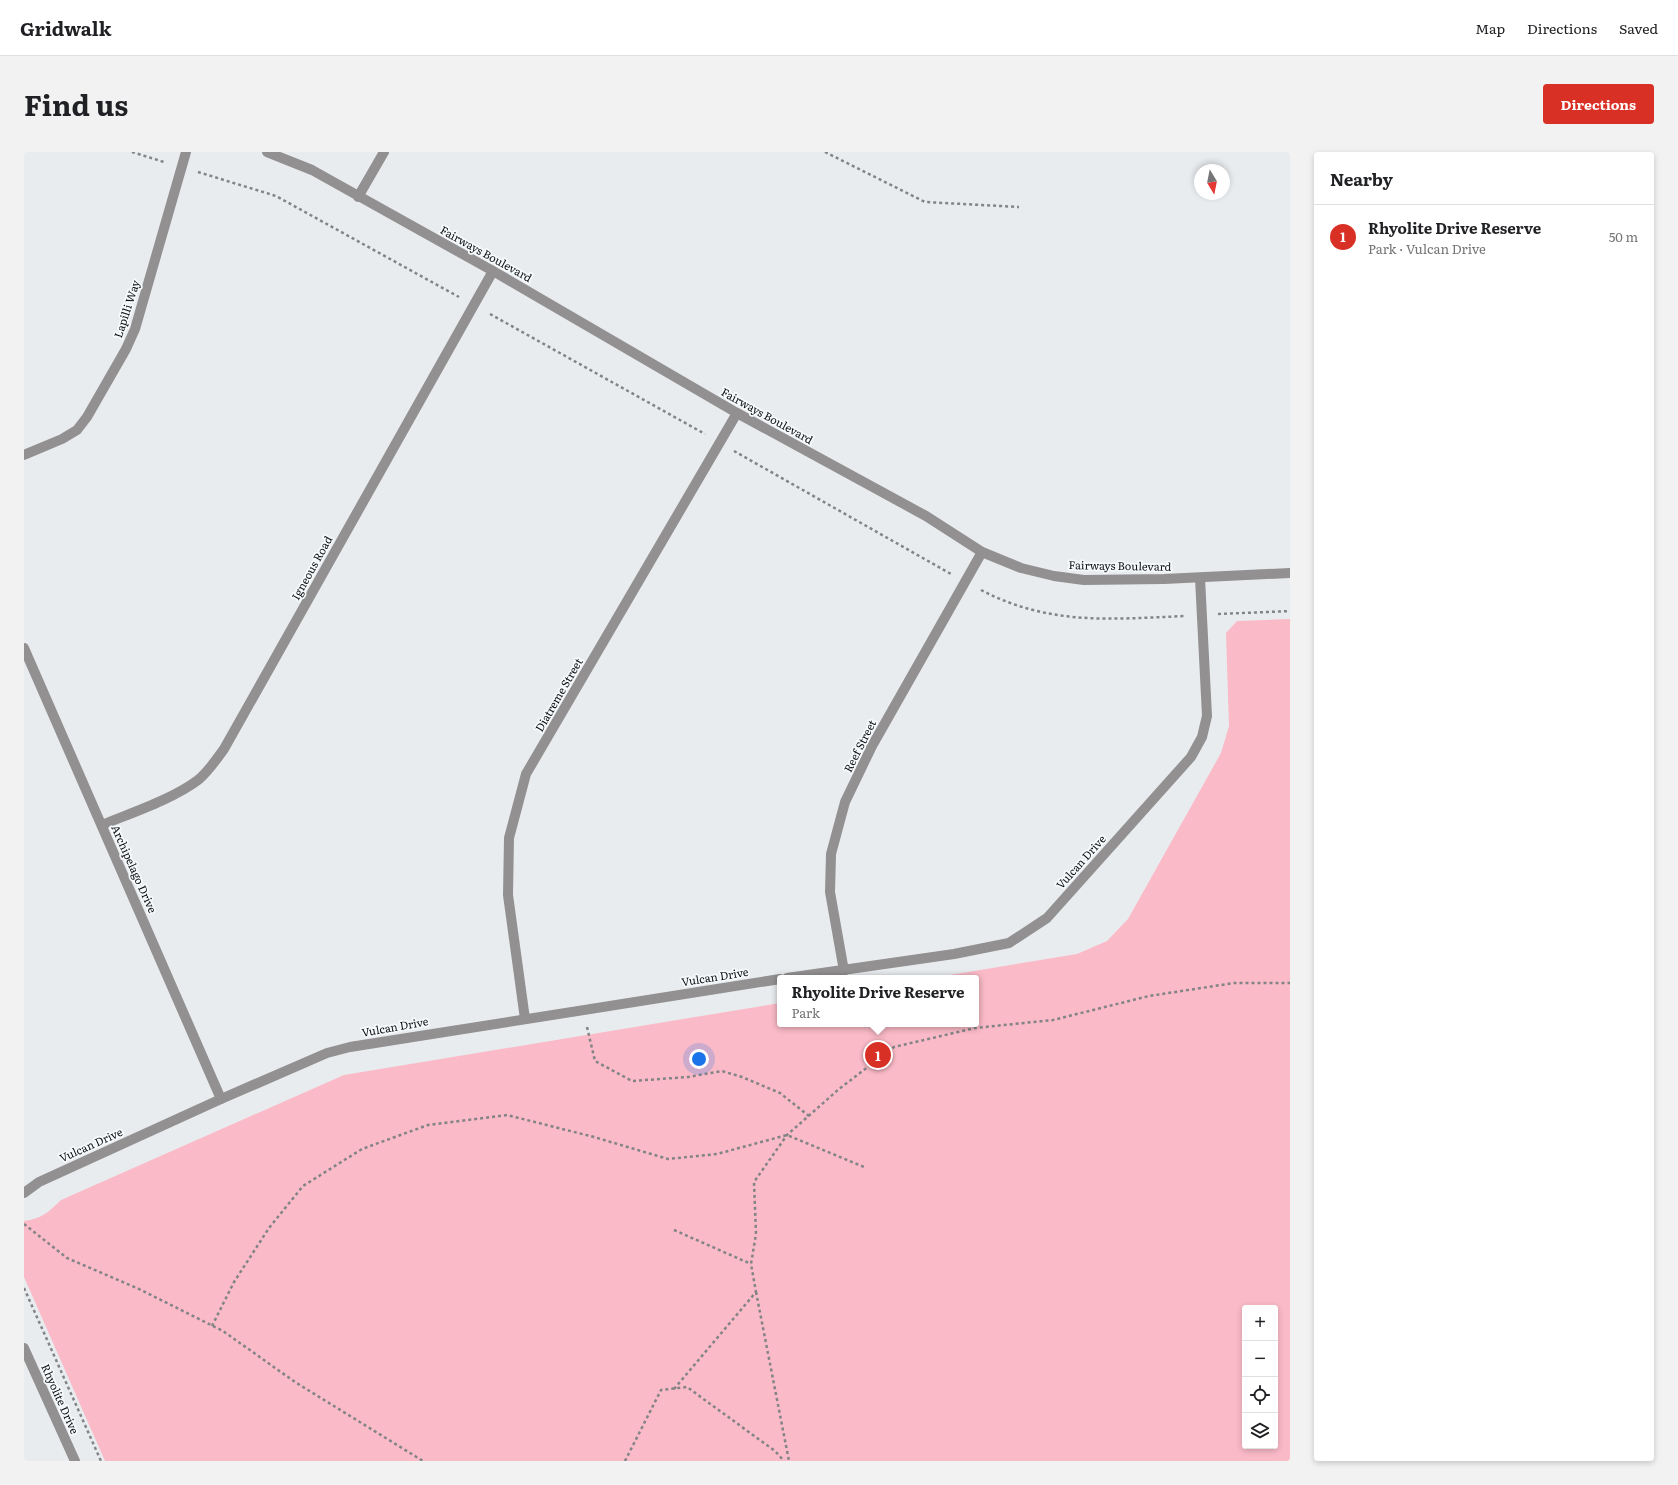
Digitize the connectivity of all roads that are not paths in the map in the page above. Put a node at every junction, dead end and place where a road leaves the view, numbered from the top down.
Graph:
1 (186, 152) edge
2 (267, 152) edge
3 (384, 152) edge
4 (358, 197) junction
5 (493, 271) junction
6 (737, 413) junction
7 (24, 455) edge
8 (982, 552) junction
9 (1290, 573) edge
10 (1200, 578) junction
11 (24, 648) edge
12 (102, 825) junction
13 (844, 971) junction
14 (811, 975) edge
15 (777, 979) edge
16 (525, 1019) junction
17 (221, 1099) junction
18 (38, 1182) junction
19 (24, 1184) edge
20 (24, 1193) edge
21 (24, 1348) edge
22 (75, 1461) edge

1 - 7 street, Lapilli Way
2 - 4 street, Fairways Boulevard
3 - 4 street
4 - 5 street, Fairways Boulevard
5 - 6 street, Fairways Boulevard
5 - 12 street, Igneous Road
6 - 8 street, Fairways Boulevard
6 - 16 street, Diatreme Street
8 - 10 street, Fairways Boulevard
8 - 13 street, Reef Street
9 - 10 street, Fairways Boulevard
10 - 13 street, Vulcan Drive
11 - 12 street, Archipelago Drive
12 - 17 street, Archipelago Drive
13 - 14 street, Vulcan Drive
15 - 16 street, Vulcan Drive
16 - 17 street, Vulcan Drive
17 - 18 street, Vulcan Drive
18 - 19 street, Vulcan Drive
18 - 20 street, Vulcan Drive
21 - 22 street, Rhyolite Drive

